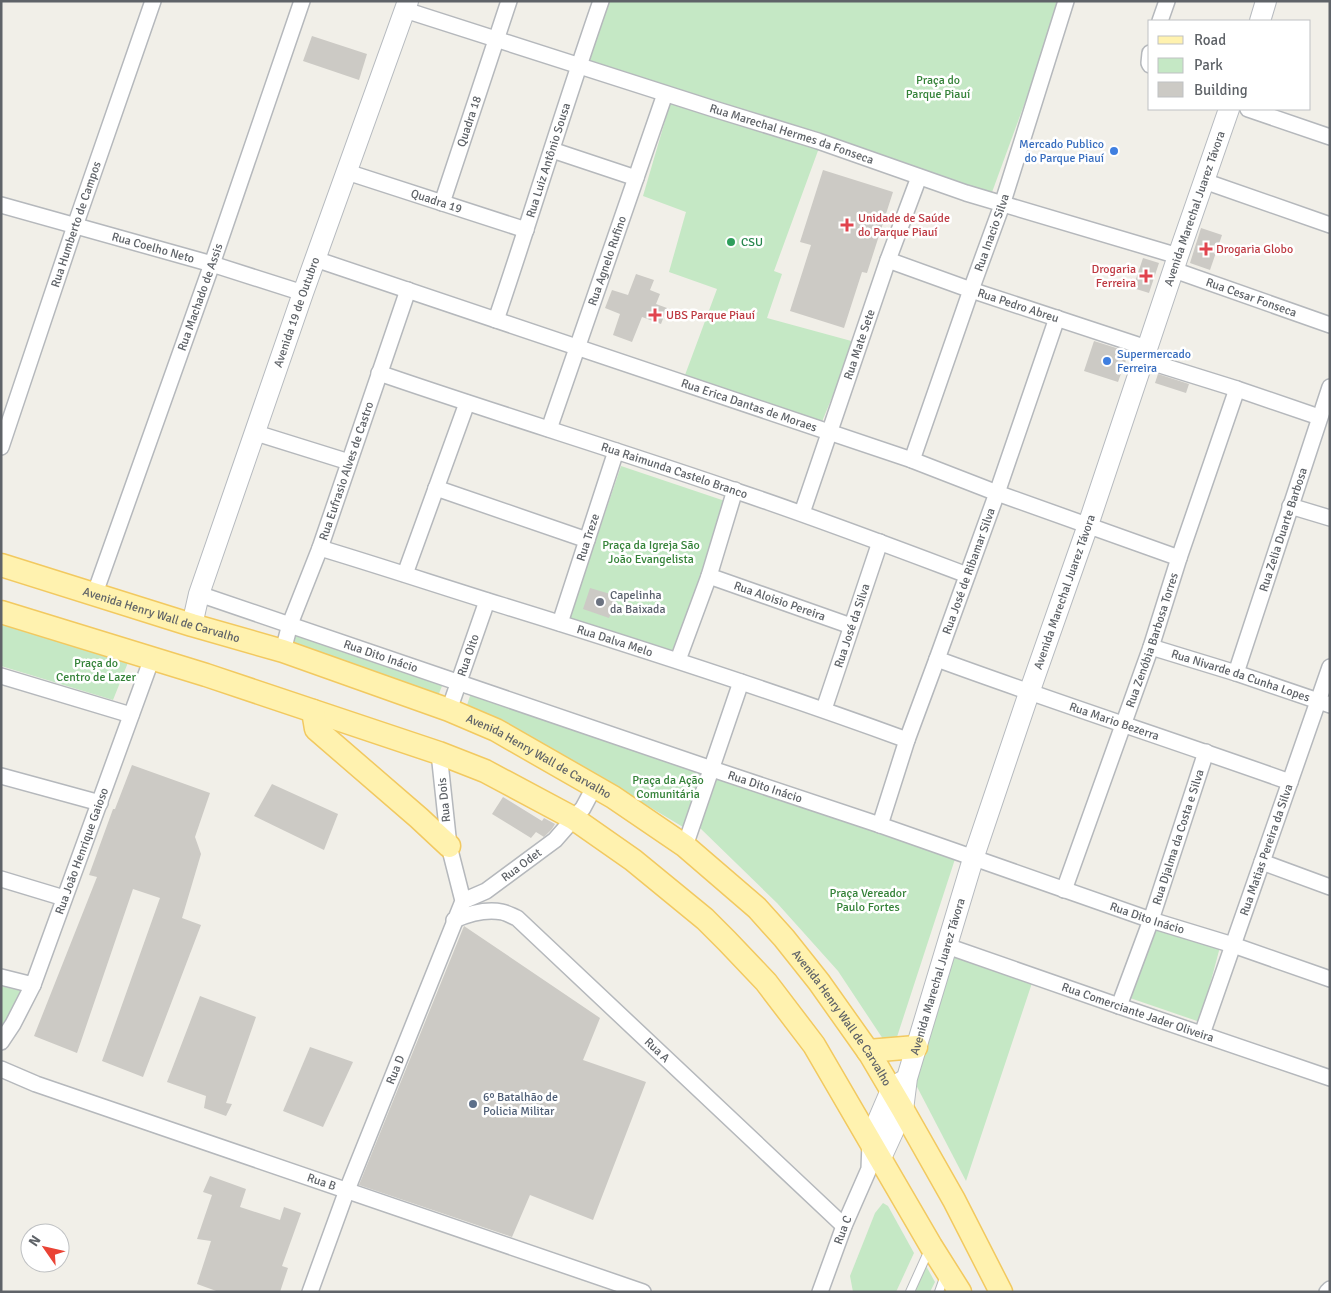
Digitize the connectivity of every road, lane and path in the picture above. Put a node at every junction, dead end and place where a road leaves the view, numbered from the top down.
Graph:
1 (153, 1) edge
2 (302, 1) edge
3 (509, 1) edge
4 (601, 1) edge
5 (1066, 1) edge
6 (1167, 1) edge
7 (1266, 1) edge
8 (407, 6) edge
9 (1160, 20) edge
10 (1260, 20) edge
11 (496, 38) junction
12 (579, 66) junction
13 (666, 94) junction
14 (1229, 110) edge
15 (1251, 110) edge
16 (1329, 133) edge
17 (552, 150) junction
18 (347, 172) junction
19 (919, 177) junction
20 (636, 178) junction
21 (1204, 181) junction
22 (442, 203) junction
23 (1002, 204) junction
24 (1, 205) edge
25 (1330, 225) edge
26 (75, 226) junction
27 (526, 230) junction
28 (315, 260) junction
29 (888, 260) junction
30 (1176, 263) junction
31 (212, 264) junction
32 (408, 290) junction
33 (970, 290) junction
34 (303, 294) junction
35 (1057, 318) junction
36 (496, 320) junction
37 (1330, 325) edge
38 (577, 347) junction
39 (1145, 354) junction
40 (379, 373) junction
41 (1330, 387) edge
42 (1237, 389) junction
43 (467, 403) junction
44 (1319, 417) junction
45 (549, 429) junction
46 (256, 433) junction
47 (830, 433) junction
48 (1, 447) edge
49 (616, 451) junction
50 (912, 460) junction
51 (350, 462) junction
52 (436, 488) junction
53 (735, 490) junction
54 (997, 493) junction
55 (1290, 506) junction
56 (802, 514) junction
57 (1330, 518) edge
58 (1088, 526) junction
59 (587, 540) junction
60 (880, 542) junction
61 (320, 548) junction
62 (1179, 558) junction
63 (1, 565) edge
64 (405, 574) junction
65 (967, 575) junction
66 (709, 576) junction
67 (95, 593) junction
68 (199, 594) junction
69 (487, 600) junction
70 (1, 612) edge
71 (560, 623) junction
72 (290, 624) junction
73 (192, 625) junction
74 (851, 626) junction
75 (1152, 647) junction
76 (283, 651) junction
77 (152, 658) junction
78 (937, 659) junction
79 (678, 660) junction
80 (1330, 667) edge
81 (1236, 673) junction
82 (1, 676) edge
83 (741, 682) junction
84 (458, 683) junction
85 (1029, 693) junction
86 (1324, 703) edge
87 (824, 709) junction
88 (449, 710) junction
89 (313, 711) junction
90 (131, 715) junction
91 (1124, 724) junction
92 (907, 740) junction
93 (1206, 752) junction
94 (439, 753) junction
95 (712, 769) junction
96 (1, 776) edge
97 (1290, 782) junction
98 (593, 786) junction
99 (100, 803) junction
100 (573, 818) junction
101 (880, 825) junction
102 (450, 846) junction
103 (685, 846) junction
104 (973, 859) junction
105 (1262, 862) junction
106 (1, 879) edge
107 (1330, 886) edge
108 (1064, 890) junction
109 (64, 898) junction
110 (462, 901) junction
111 (454, 920) junction
112 (1150, 920) junction
113 (1233, 945) junction
114 (947, 946) junction
115 (1, 976) edge
116 (1330, 979) edge
117 (33, 985) junction
118 (1119, 1006) junction
119 (1202, 1034) junction
120 (1, 1042) edge
121 (916, 1047) junction
122 (868, 1052) junction
123 (1, 1069) edge
124 (1330, 1078) edge
125 (899, 1084) junction
126 (903, 1110) junction
127 (870, 1139) junction
128 (875, 1164) junction
129 (347, 1190) junction
130 (844, 1226) junction
131 (931, 1246) junction
132 (947, 1271) junction
133 (310, 1292) edge
134 (643, 1292) edge
135 (820, 1292) edge
136 (910, 1292) edge
137 (938, 1292) edge
138 (960, 1292) edge
139 (1000, 1292) edge

1 - 26 street, Rua Humberto de Campos
2 - 31 street, Rua Machado de Assis
3 - 11 street, Quadra 18
4 - 12 street, Rua Luiz Antônio Sousa
5 - 23 street, Rua Inacio Silva
6 - 9 street
7 - 10 street
8 - 11 street, Rua Marechal Hermes da Fonseca
8 - 18 street, Avenida 19 de Outubro
11 - 12 street, Rua Marechal Hermes da Fonseca
11 - 22 street, Quadra 18
12 - 13 street, Rua Marechal Hermes da Fonseca
12 - 17 street, Rua Luiz Antônio Sousa
13 - 19 street, Rua Marechal Hermes da Fonseca
13 - 20 street, Rua Agnelo Rufino
14 - 21 street, Avenida Marechal Juarez Távora
15 - 16 street
17 - 20 street
17 - 27 street, Rua Luiz Antônio Sousa
18 - 22 street, Quadra 19
18 - 28 street, Avenida 19 de Outubro
19 - 23 street, Rua Marechal Hermes da Fonseca
19 - 29 street, Rua Mate Sete
20 - 38 street, Rua Agnelo Rufino
21 - 25 street
21 - 30 street, Avenida Marechal Juarez Távora
22 - 27 street, Quadra 19
23 - 30 street, Rua Marechal Hermes da Fonseca
23 - 33 street, Rua Inacio Silva
24 - 26 street, Rua Coelho Neto
26 - 31 street, Rua Coelho Neto
26 - 48 street, Rua Humberto de Campos
27 - 36 street, Rua Luiz Antônio Sousa
28 - 32 street, Rua Erica Dantas de Moraes
28 - 34 street, Avenida 19 de Outubro
29 - 33 street, Rua Pedro Abreu
29 - 47 street, Rua Mate Sete
30 - 37 street, Rua Cesar Fonseca
30 - 39 street, Avenida Marechal Juarez Távora
31 - 34 street, Rua Coelho Neto
31 - 67 street, Rua Machado de Assis
32 - 36 street, Rua Erica Dantas de Moraes
32 - 40 street, Rua Eufrasio Alves de Castro
33 - 35 street, Rua Pedro Abreu
33 - 50 street, Rua Inacio Silva
34 - 46 street, Avenida 19 de Outubro
35 - 39 street, Rua Pedro Abreu
35 - 54 street, Rua José de Ribamar Silva
36 - 38 street, Rua Erica Dantas de Moraes
38 - 45 street, Rua Agnelo Rufino
38 - 47 street, Rua Erica Dantas de Moraes
39 - 42 street, Rua Pedro Abreu
39 - 58 street, Avenida Marechal Juarez Távora
40 - 43 street, Rua Raimunda Castelo Branco
40 - 51 street, Rua Eufrasio Alves de Castro
41 - 44 street, Rua Zelia Duarte Barbosa
42 - 44 street, Rua Pedro Abreu
42 - 62 street, Rua Zenóbia Barbosa Torres
43 - 45 street, Rua Raimunda Castelo Branco
43 - 52 street
44 - 55 street, Rua Zelia Duarte Barbosa
45 - 49 street, Rua Raimunda Castelo Branco
46 - 51 street
46 - 68 street, Avenida 19 de Outubro
47 - 50 street, Rua Erica Dantas de Moraes
47 - 56 street, Rua Mate Sete
49 - 53 street, Rua Raimunda Castelo Branco
49 - 59 street, Rua Treze
50 - 54 street, Rua Erica Dantas de Moraes
51 - 61 street, Rua Eufrasio Alves de Castro
52 - 59 street
52 - 64 street
53 - 56 street, Rua Raimunda Castelo Branco
53 - 66 street
54 - 58 street, Rua Erica Dantas de Moraes
54 - 65 street, Rua José de Ribamar Silva
55 - 57 street
55 - 81 street, Rua Zelia Duarte Barbosa
56 - 60 street, Rua Raimunda Castelo Branco
58 - 62 street, Rua Erica Dantas de Moraes
58 - 85 street, Avenida Marechal Juarez Távora
59 - 71 street, Rua Treze
60 - 65 street, Rua Raimunda Castelo Branco
60 - 74 street, Rua José da Silva
61 - 64 street, Rua Dalva Melo
61 - 72 street, Rua Eufrasio Alves de Castro
62 - 75 street, Rua Zenóbia Barbosa Torres
63 - 67 main road, Avenida Henry Wall de Carvalho
64 - 69 street, Rua Dalva Melo
65 - 78 street, Rua José de Ribamar Silva
66 - 74 street, Rua Aloisio Pereira
66 - 79 street
67 - 73 main road, Avenida Henry Wall de Carvalho
68 - 72 street, Rua Dito Inácio
68 - 73 street, Avenida 19 de Outubro
69 - 71 street, Rua Dalva Melo
69 - 84 street, Rua Oito
70 - 77 main road
71 - 79 street, Rua Dalva Melo
72 - 76 street, Rua Eufrasio Alves de Castro
72 - 84 street, Rua Dito Inácio
73 - 76 main road, Avenida Henry Wall de Carvalho
74 - 87 street, Rua José da Silva
75 - 81 street, Rua Nivarde da Cunha Lopes
75 - 91 street, Rua Zenóbia Barbosa Torres
76 - 88 main road, Avenida Henry Wall de Carvalho
77 - 89 main road
77 - 90 street, Rua João Henrique Gaioso
78 - 85 street, Rua Mario Bezerra
78 - 92 street, Rua José de Ribamar Silva
79 - 83 street, Rua Dalva Melo
80 - 86 street, Rua Matias Pereira da Silva
81 - 86 street, Rua Nivarde da Cunha Lopes
82 - 90 street
83 - 87 street, Rua Dalva Melo
83 - 95 street
84 - 88 street, Rua Oito
84 - 95 street, Rua Dito Inácio
85 - 91 street, Rua Mario Bezerra
85 - 104 street, Avenida Marechal Juarez Távora
86 - 97 street, Rua Matias Pereira da Silva
87 - 92 street, Rua Dalva Melo
88 - 98 main road, Avenida Henry Wall de Carvalho
89 - 94 main road
89 - 102 main road
90 - 99 street, Rua João Henrique Gaioso
91 - 93 street, Rua Mario Bezerra
91 - 108 street, Rua Zenóbia Barbosa Torres
92 - 101 street, Rua José de Ribamar Silva
93 - 97 street, Rua Mario Bezerra
93 - 112 street, Rua Djalma da Costa e Silva
94 - 100 main road
94 - 102 street, Rua Dois
95 - 101 street, Rua Dito Inácio
95 - 103 street
96 - 99 street
97 - 105 street, Rua Matias Pereira da Silva
98 - 100 street, Rua Odet
98 - 103 main road, Avenida Henry Wall de Carvalho
99 - 109 street, Rua João Henrique Gaioso
100 - 110 street, Rua Odet
100 - 127 main road
101 - 104 street, Rua Dito Inácio
102 - 110 street
103 - 122 main road, Avenida Henry Wall de Carvalho
104 - 108 street, Rua Dito Inácio
104 - 114 street, Avenida Marechal Juarez Távora
105 - 107 street
105 - 113 street, Rua Matias Pereira da Silva
106 - 109 street
108 - 112 street, Rua Dito Inácio
109 - 117 street, Rua João Henrique Gaioso
110 - 111 street, Rua D
111 - 129 street, Rua D
111 - 130 street, Rua A
112 - 113 street, Rua Dito Inácio
112 - 118 street, Rua Djalma da Costa e Silva
113 - 116 street, Rua Dito Inácio
113 - 119 street, Rua Matias Pereira da Silva
114 - 118 street, Rua Comerciante Jader Oliveira
114 - 121 street, Avenida Marechal Juarez Távora
115 - 117 street
117 - 120 street, Rua João Henrique Gaioso
118 - 119 street, Rua Comerciante Jader Oliveira
119 - 124 street, Rua Comerciante Jader Oliveira
121 - 122 main road
121 - 125 street, Avenida Marechal Juarez Távora
122 - 125 main road, Avenida Henry Wall de Carvalho
123 - 129 street, Rua B
125 - 126 main road, Avenida Henry Wall de Carvalho
125 - 127 street, Avenida Marechal Juarez Távora
126 - 128 street
126 - 139 main road, Avenida Henry Wall de Carvalho
127 - 128 main road
128 - 130 street, Rua C
128 - 131 main road
129 - 133 street, Rua D
129 - 134 street, Rua B
130 - 135 street, Rua C
131 - 132 main road
131 - 136 lane
132 - 137 lane
132 - 138 main road
132 - 139 main road

